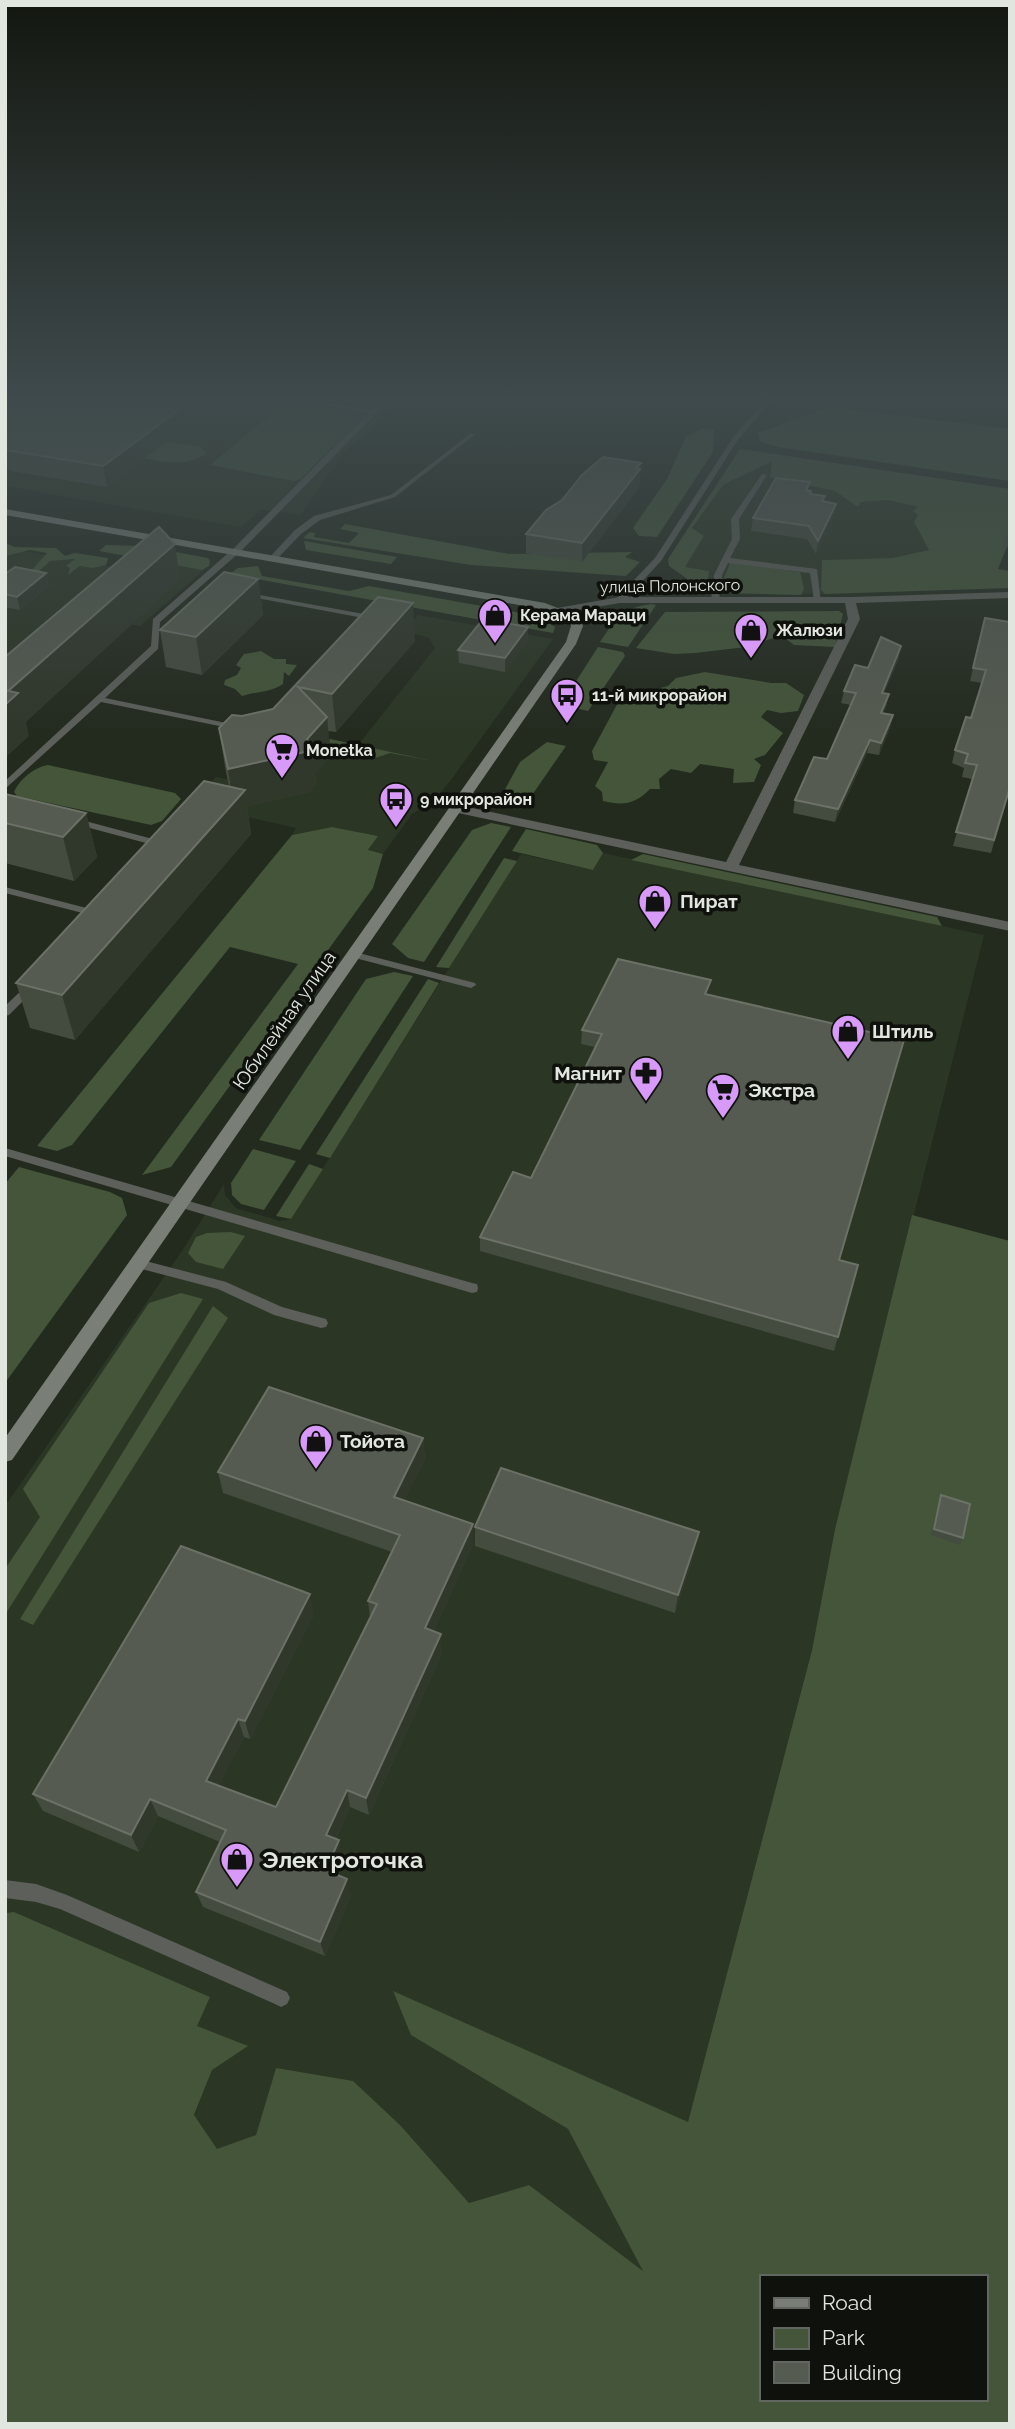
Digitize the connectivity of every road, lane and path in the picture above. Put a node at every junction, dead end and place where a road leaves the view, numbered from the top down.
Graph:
1 (275, 511) edge
2 (340, 511) edge
3 (688, 511) edge
4 (740, 511) edge
5 (5, 512) edge
6 (235, 552) junction
7 (272, 558) junction
8 (726, 560) junction
9 (200, 585) junction
10 (213, 588) edge
11 (241, 593) edge
12 (1010, 595) edge
13 (620, 600) junction
14 (715, 600) junction
15 (818, 600) junction
16 (850, 600) junction
17 (561, 610) junction
18 (346, 636) edge
19 (99, 699) junction
20 (245, 730) edge
21 (5, 786) edge
22 (458, 809) junction
23 (58, 818) edge
24 (153, 853) edge
25 (731, 867) junction
26 (5, 890) edge
27 (107, 904) edge
28 (98, 914) junction
29 (89, 924) edge
30 (1010, 927) edge
31 (355, 955) junction
32 (43, 973) edge
33 (471, 985) dead end
34 (5, 1013) edge
35 (5, 1152) edge
36 (181, 1203) junction
37 (138, 1264) junction
38 (472, 1288) dead end
39 (321, 1323) dead end
40 (5, 1454) edge
41 (5, 1889) edge
42 (281, 1998) dead end

1 - 6 lane
2 - 7 lane
3 - 13 lane
4 - 8 lane
5 - 6 main road, улица Полонского
6 - 7 main road, улица Полонского
6 - 9 lane
7 - 17 main road, улица Полонского
8 - 14 lane
8 - 15 lane
9 - 10 lane
9 - 19 lane
11 - 18 lane
12 - 16 street, улица Полонского
13 - 14 street, улица Полонского
13 - 17 street, улица Полонского
14 - 15 street, улица Полонского
15 - 16 street, улица Полонского
16 - 25 street
17 - 22 main road, Юбилейная улица
19 - 20 lane
19 - 21 lane
22 - 25 street
22 - 31 main road, Юбилейная улица
23 - 24 lane
25 - 30 street
26 - 28 lane
27 - 28 lane
28 - 29 lane
31 - 33 lane
31 - 36 main road, Юбилейная улица
32 - 34 lane
35 - 36 lane
36 - 37 main road, Юбилейная улица
36 - 38 lane
37 - 39 lane
37 - 40 main road, Юбилейная улица
41 - 42 lane

